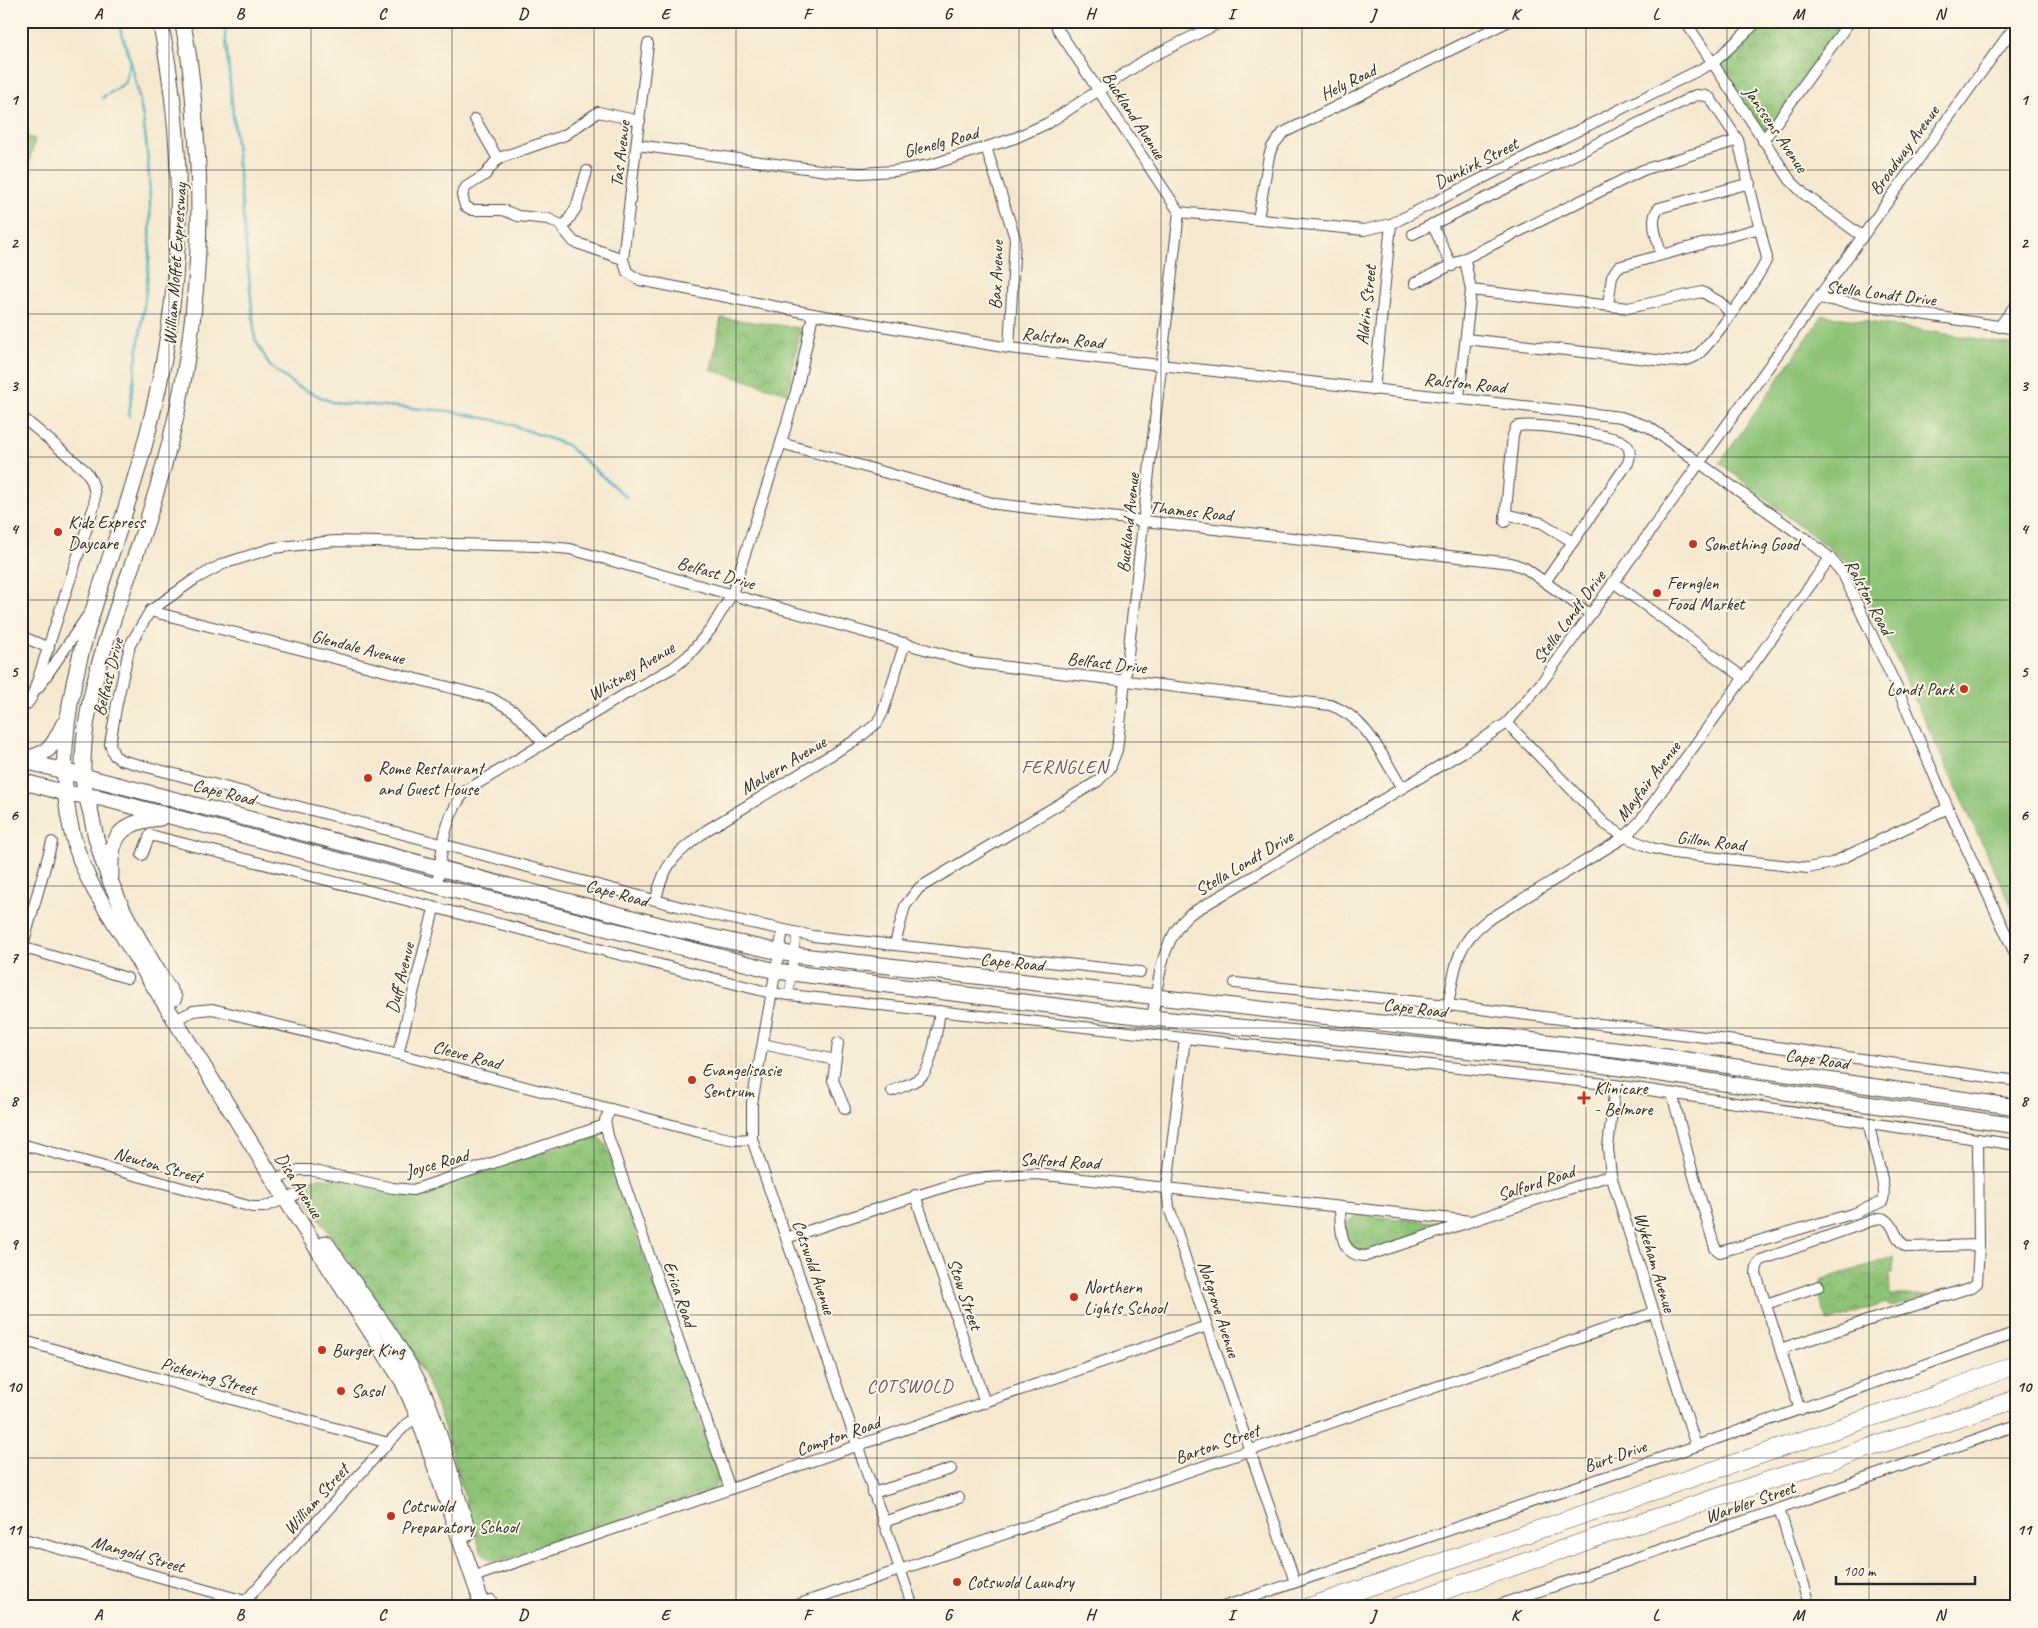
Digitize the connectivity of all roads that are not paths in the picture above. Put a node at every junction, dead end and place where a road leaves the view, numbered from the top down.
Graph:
1 (160, 21) edge
2 (182, 21) edge
3 (1223, 21) edge
4 (1509, 21) edge
5 (1685, 21) edge
6 (1758, 21) edge
7 (1850, 21) edge
8 (2017, 23) edge
9 (1057, 28) dead end
10 (648, 44) dead end
11 (1713, 63) junction
12 (1099, 91) junction
13 (475, 119) dead end
14 (640, 121) junction
15 (1738, 140) junction
16 (1763, 141) junction
17 (638, 146) junction
18 (986, 147) junction
19 (498, 159) junction
20 (587, 172) dead end
21 (1750, 183) junction
22 (1179, 212) junction
23 (1258, 218) junction
24 (1391, 224) junction
25 (1432, 224) junction
26 (563, 228) junction
27 (1760, 228) junction
28 (1412, 234) dead end
29 (1862, 236) junction
30 (1661, 254) junction
31 (1465, 260) junction
32 (624, 263) junction
33 (1452, 266) junction
34 (1415, 283) dead end
35 (1471, 290) junction
36 (1818, 298) junction
37 (2017, 303) edge
38 (1608, 306) junction
39 (1730, 313) junction
40 (813, 314) junction
41 (1999, 327) junction
42 (2017, 329) edge
43 (1466, 339) junction
44 (1009, 348) junction
45 (1161, 365) junction
46 (1374, 390) junction
47 (1459, 398) junction
48 (21, 416) edge
49 (781, 443) junction
50 (1701, 462) junction
51 (1145, 522) junction
52 (1573, 542) junction
53 (1830, 558) junction
54 (1545, 582) junction
55 (1613, 582) junction
56 (732, 594) junction
57 (94, 606) junction
58 (150, 611) junction
59 (1590, 614) junction
60 (21, 636) edge
61 (905, 644) junction
62 (49, 648) junction
63 (1744, 678) junction
64 (1126, 682) junction
65 (32, 697) junction
66 (21, 707) edge
67 (69, 713) junction
68 (1507, 723) junction
69 (543, 743) junction
70 (21, 760) edge
71 (121, 760) joint
72 (64, 772) junction
73 (83, 775) junction
74 (21, 781) edge
75 (1402, 788) junction
76 (65, 793) junction
77 (85, 796) junction
78 (1948, 808) junction
79 (169, 817) junction
80 (1626, 838) junction
81 (52, 842) dead end
82 (444, 843) junction
83 (142, 855) dead end
84 (440, 867) junction
85 (437, 886) junction
86 (111, 887) junction
87 (656, 899) junction
88 (434, 909) junction
89 (783, 930) junction
90 (896, 944) junction
91 (22, 949) edge
92 (790, 949) junction
93 (2017, 958) edge
94 (776, 971) junction
95 (792, 972) junction
96 (1140, 972) dead end
97 (127, 978) dead end
98 (1234, 983) dead end
99 (771, 993) junction
100 (789, 995) junction
101 (1156, 997) junction
102 (1448, 1005) junction
103 (940, 1012) junction
104 (180, 1018) junction
105 (1152, 1018) junction
106 (1185, 1038) junction
107 (838, 1043) dead end
108 (763, 1044) junction
109 (1619, 1050) junction
110 (398, 1054) junction
111 (835, 1060) junction
112 (1617, 1067) junction
113 (2017, 1080) edge
114 (1615, 1085) junction
115 (892, 1091) dead end
116 (1672, 1093) junction
117 (2017, 1107) edge
118 (611, 1109) junction
119 (846, 1109) dead end
120 (1870, 1123) junction
121 (606, 1125) junction
122 (2017, 1126) edge
123 (1978, 1138) junction
124 (752, 1139) junction
125 (21, 1144) edge
126 (2017, 1145) edge
127 (1611, 1175) junction
128 (278, 1178) junction
129 (1167, 1187) junction
130 (915, 1195) junction
131 (290, 1197) junction
132 (1340, 1207) junction
133 (1471, 1221) junction
134 (786, 1238) junction
135 (1979, 1245) junction
136 (1819, 1286) dead end
137 (1766, 1304) junction
138 (1653, 1314) junction
139 (1207, 1326) junction
140 (2017, 1332) edge
141 (21, 1340) edge
142 (1780, 1349) junction
143 (2017, 1364) edge
144 (2017, 1399) edge
145 (986, 1403) junction
146 (1800, 1410) junction
147 (425, 1414) junction
148 (2017, 1425) edge
149 (388, 1443) junction
150 (857, 1446) junction
151 (1696, 1446) junction
152 (1251, 1450) junction
153 (951, 1469) dead end
154 (730, 1490) junction
155 (873, 1493) junction
156 (959, 1498) dead end
157 (1779, 1509) junction
158 (883, 1522) junction
159 (21, 1538) edge
160 (900, 1570) junction
161 (478, 1575) junction
162 (1296, 1582) junction
163 (243, 1604) edge
164 (487, 1604) edge
165 (467, 1607) edge
166 (792, 1607) edge
167 (913, 1607) edge
168 (1223, 1607) edge
169 (1309, 1607) edge
170 (1396, 1607) edge
171 (1492, 1607) edge
172 (1810, 1607) edge

1 - 57 main road, William Moffet Expressway
2 - 73 main road, William Moffet Expressway
3 - 12 street, Glenelg Road
4 - 23 street, Hely Road
5 - 11 street, Janssens Avenue
6 - 11 street, Dunkirk Street
7 - 16 street
8 - 29 street, Broadway Avenue
9 - 12 street, Buckland Avenue
10 - 14 street, Tas Avenue
11 - 16 street, Janssens Avenue
11 - 24 street, Dunkirk Street
12 - 18 street, Glenelg Road
12 - 22 street, Buckland Avenue
13 - 19 street
14 - 17 street, Tas Avenue
14 - 19 street
15 - 21 street
15 - 25 street
15 - 31 street
16 - 29 street, Janssens Avenue
17 - 18 street, Glenelg Road
17 - 32 street, Tas Avenue
18 - 44 street, Bax Avenue
19 - 26 street, Ralston Road
20 - 26 street
21 - 27 street
21 - 30 street
22 - 23 street, Dunkirk Street
22 - 45 street, Buckland Avenue
23 - 24 street, Dunkirk Street
24 - 46 street, Aldrin Street
25 - 28 street
25 - 33 street
26 - 32 street, Ralston Road
27 - 30 street
27 - 39 street
29 - 36 street, Broadway Avenue
30 - 38 street
31 - 33 street
31 - 35 street
32 - 40 street, Ralston Road
33 - 34 street
35 - 38 street
35 - 43 street
36 - 41 street, Stella Londt Drive
36 - 50 street, Stella Londt Drive
37 - 41 street
38 - 39 street
39 - 43 street
40 - 44 street, Ralston Road
40 - 49 street, Whitney Avenue
41 - 42 street, Stella Londt Drive
43 - 47 street
44 - 45 street, Ralston Road
45 - 46 street, Ralston Road
45 - 51 street, Buckland Avenue
46 - 47 street, Ralston Road
47 - 50 street, Ralston Road
48 - 62 street
49 - 51 street, Thames Road
49 - 56 street, Whitney Avenue
50 - 53 street, Ralston Road
50 - 55 street, Stella Londt Drive
51 - 54 street, Thames Road
51 - 64 street, Buckland Avenue
52 - 52 street
52 - 54 street
53 - 63 street, Mayfair Avenue
53 - 78 street, Ralston Road
54 - 59 street, Thames Road
55 - 59 street, Stella Londt Drive
55 - 63 street
56 - 58 street, Belfast Drive
56 - 61 street, Belfast Drive
56 - 69 street, Whitney Avenue
57 - 65 street
57 - 67 main road, William Moffet Expressway
58 - 69 street, Glendale Avenue
58 - 71 street, Belfast Drive
59 - 68 street, Stella Londt Drive
60 - 62 street
61 - 64 street, Belfast Drive
61 - 87 street, Malvern Avenue
62 - 65 street
63 - 80 street, Mayfair Avenue
64 - 75 street, Belfast Drive
64 - 90 street, Buckland Avenue
65 - 66 street
67 - 70 main road
67 - 72 main road, William Moffet Expressway
68 - 75 street, Stella Londt Drive
68 - 80 street, Gillon Road
69 - 82 street, Whitney Avenue
70 - 72 main road, Cape Road
71 - 82 street, Cape Road
72 - 73 main road, Cape Road
72 - 76 main road, William Moffet Expressway
73 - 77 main road, William Moffet Expressway
73 - 84 main road, Cape Road
74 - 76 main road, Cape Road
75 - 101 street, Stella Londt Drive
76 - 77 main road, Cape Road
76 - 104 main road, Disa Avenue
77 - 79 main road, Cape Road
77 - 86 main road, Disa Avenue
78 - 80 street, Gillon Road
78 - 93 street, Ralston Road
79 - 85 main road, Cape Road
79 - 86 main road
80 - 102 street, Mayfair Avenue
81 - 91 street
82 - 84 street, Whitney Avenue
82 - 87 street, Cape Road
83 - 88 street
84 - 85 street, Whitney Avenue
84 - 92 main road, Cape Road
85 - 94 main road, Cape Road
86 - 104 main road, Disa Avenue
87 - 89 street, Cape Road
88 - 99 street
88 - 110 street, Duff Avenue
89 - 90 street, Cape Road
89 - 92 street, Cotswold Avenue
90 - 96 street, Cape Road
91 - 97 street
92 - 94 street, Cotswold Avenue
92 - 95 street
92 - 101 main road, Cape Road
94 - 95 main road, Cape Road
94 - 99 street, Cotswold Avenue
95 - 100 street
95 - 105 main road, Cape Road
98 - 102 street, Cape Road
99 - 100 street
99 - 108 street, Cotswold Avenue
100 - 103 street
101 - 105 street, Stella Londt Drive
101 - 109 main road, Cape Road
102 - 113 street, Cape Road
103 - 106 street
103 - 115 street
104 - 110 street, Cleeve Road
104 - 128 main road, Disa Avenue
105 - 112 main road, Cape Road
106 - 114 street
106 - 129 street, Notgrove Avenue
107 - 111 street
108 - 111 street
108 - 124 street, Cotswold Avenue
109 - 112 main road
109 - 117 main road, Cape Road
110 - 118 street, Cleeve Road
111 - 119 street
112 - 122 main road, Cape Road
114 - 116 street
114 - 127 street, Wykeham Avenue
116 - 120 street
116 - 120 street
118 - 121 street
118 - 124 street, Cleeve Road
120 - 123 street
121 - 128 street, Joyce Road
121 - 154 street, Erica Road
123 - 126 street
123 - 135 street
124 - 134 street, Cotswold Avenue
125 - 131 street, Newton Street
127 - 133 street, Salford Road
127 - 138 street, Wykeham Avenue
128 - 131 main road, Disa Avenue
129 - 130 street, Salford Road
129 - 132 street, Salford Road
129 - 139 street, Notgrove Avenue
130 - 134 street, Salford Road
130 - 145 street, Stow Street
131 - 147 main road, Disa Avenue
132 - 133 street, Salford Road
132 - 133 street, Salford Road
134 - 150 street, Cotswold Avenue
135 - 137 street
135 - 142 street
136 - 137 street
137 - 142 street
138 - 151 street, Wykeham Avenue
138 - 152 street, Barton Street
139 - 145 street, Compton Road
139 - 152 street, Notgrove Avenue
140 - 146 street, Burt Drive
141 - 149 street, Pickering Street
142 - 146 street
143 - 169 highway
144 - 170 highway
145 - 150 street, Compton Road
146 - 151 street, Burt Drive
147 - 149 street, William Street
147 - 161 main road, Disa Avenue
148 - 157 street, Warbler Street
149 - 163 street, William Street
150 - 154 street, Compton Road
150 - 155 street, Cotswold Avenue
151 - 162 street, Burt Drive
152 - 160 street, Barton Street
152 - 162 street, Notgrove Avenue
153 - 155 street
154 - 161 street, Compton Road
155 - 158 street, Cotswold Avenue
156 - 158 street
157 - 171 street, Warbler Street
157 - 172 street
158 - 160 street, Cotswold Avenue
159 - 163 street, Mangold Street
160 - 166 street, Barton Street
160 - 167 street, Cotswold Avenue
161 - 164 main road, Disa Avenue
162 - 168 street, Burt Drive
164 - 165 street

